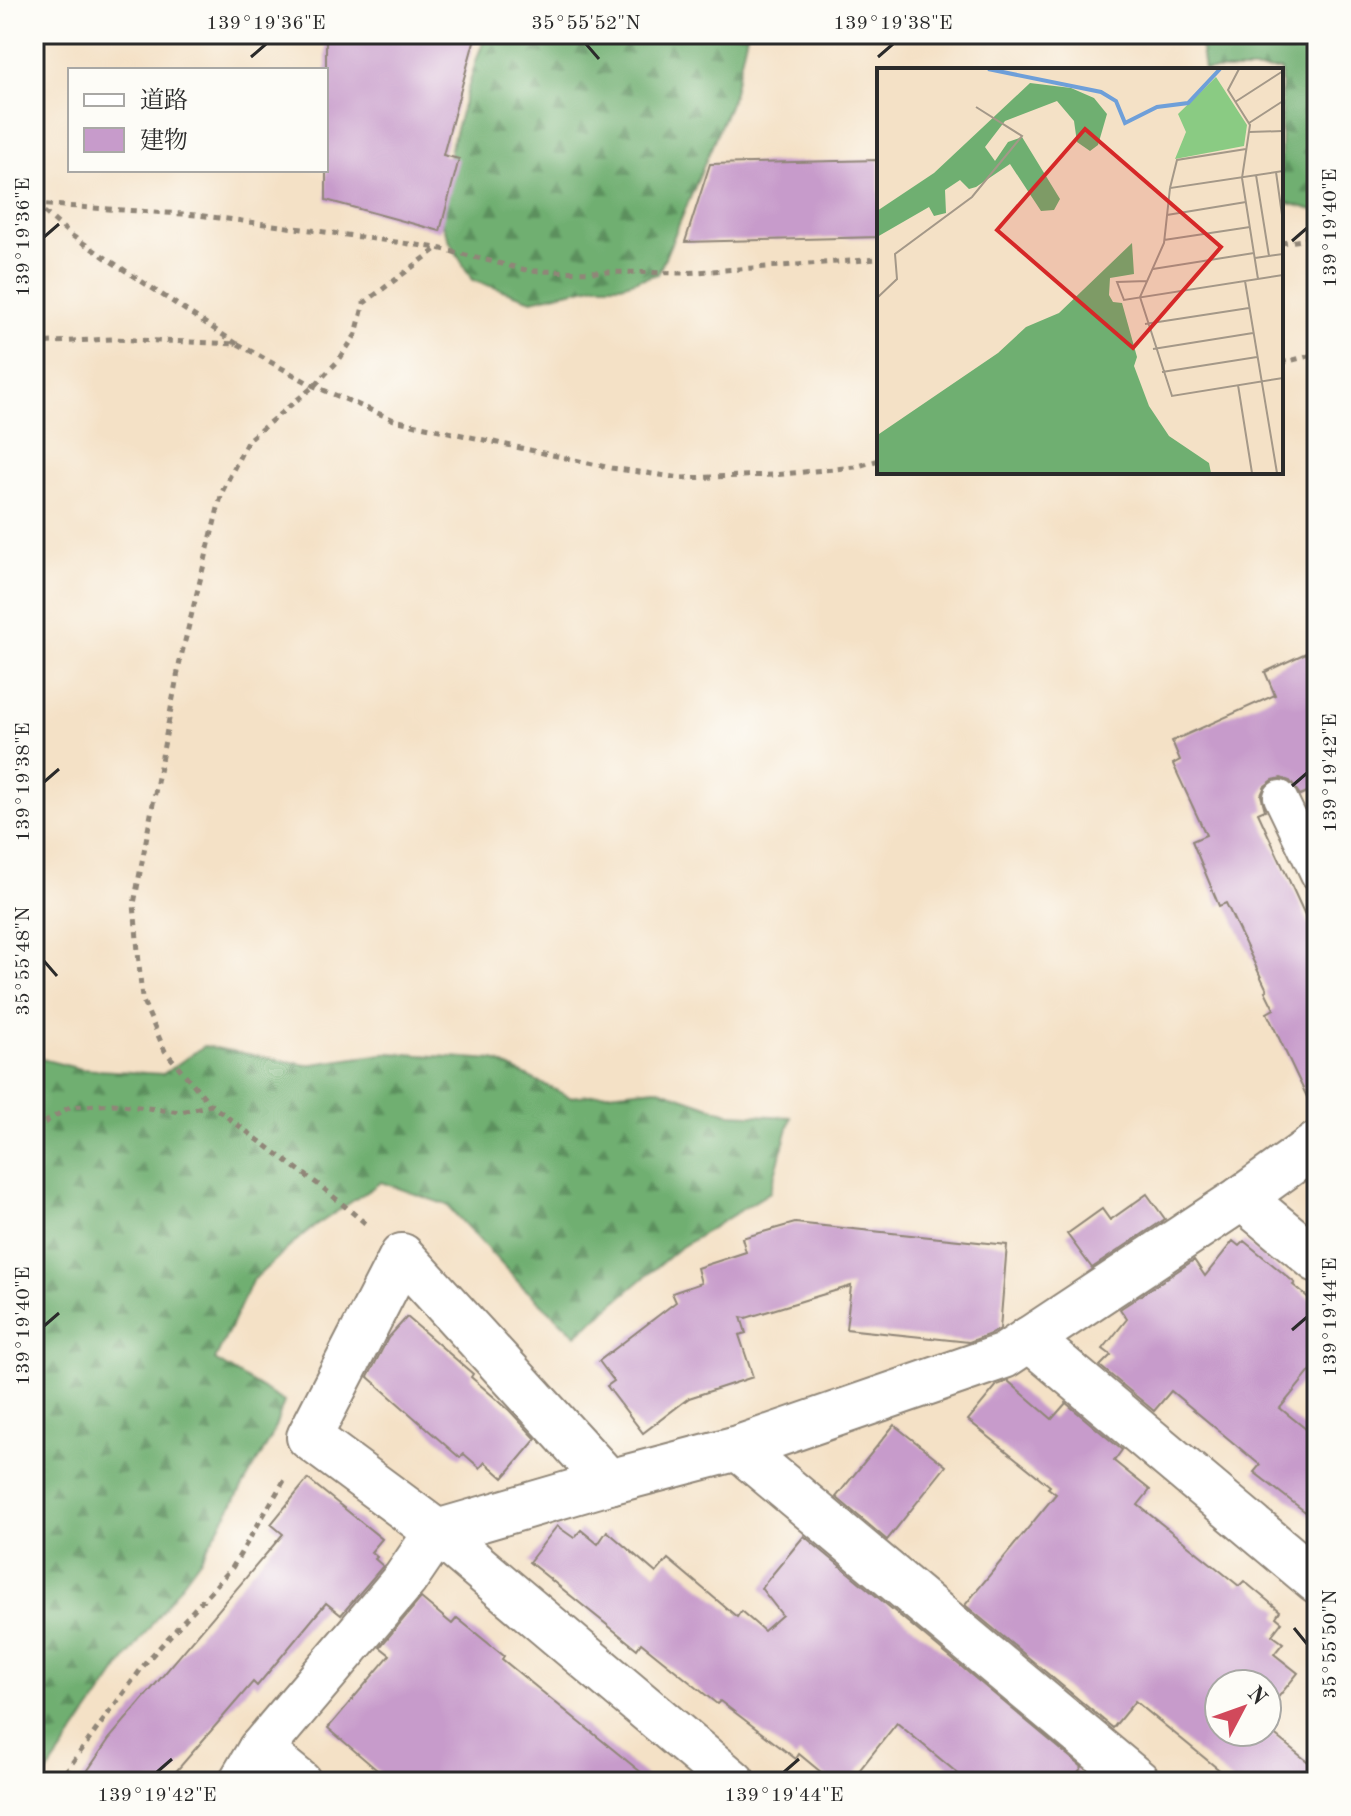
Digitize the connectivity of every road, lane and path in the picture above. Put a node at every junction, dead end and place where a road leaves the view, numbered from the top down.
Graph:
1 (34, 204) edge
2 (1317, 234) edge
3 (1283, 243) edge
4 (438, 248) junction
5 (877, 259) edge
6 (34, 343) edge
7 (238, 344) junction
8 (1317, 354) edge
9 (1283, 362) edge
10 (314, 386) junction
11 (877, 461) edge
12 (1280, 797) dead end
13 (1317, 874) edge
14 (211, 1105) junction
15 (34, 1129) edge
16 (1317, 1144) edge
17 (1242, 1198) junction
18 (402, 1256) junction
19 (1317, 1260) edge
20 (1029, 1339) junction
21 (309, 1437) junction
22 (738, 1448) junction
23 (609, 1482) junction
24 (437, 1532) junction
25 (1317, 1581) edge
26 (250, 1766) edge
27 (58, 1782) edge
28 (299, 1782) edge
29 (733, 1782) edge
30 (1138, 1782) edge

1 - 4 path
1 - 7 path
2 - 3 path
4 - 5 path
4 - 10 path
6 - 7 path
7 - 10 path
8 - 9 path
10 - 11 path
10 - 14 path
12 - 13 lane
14 - 15 path
14 - 18 path
16 - 17 street
17 - 19 street
17 - 20 street
18 - 21 street
18 - 23 street
20 - 22 street
20 - 25 street
21 - 24 street
21 - 27 path
22 - 23 street
22 - 30 street
23 - 24 street
24 - 26 street
24 - 29 street
26 - 28 street

